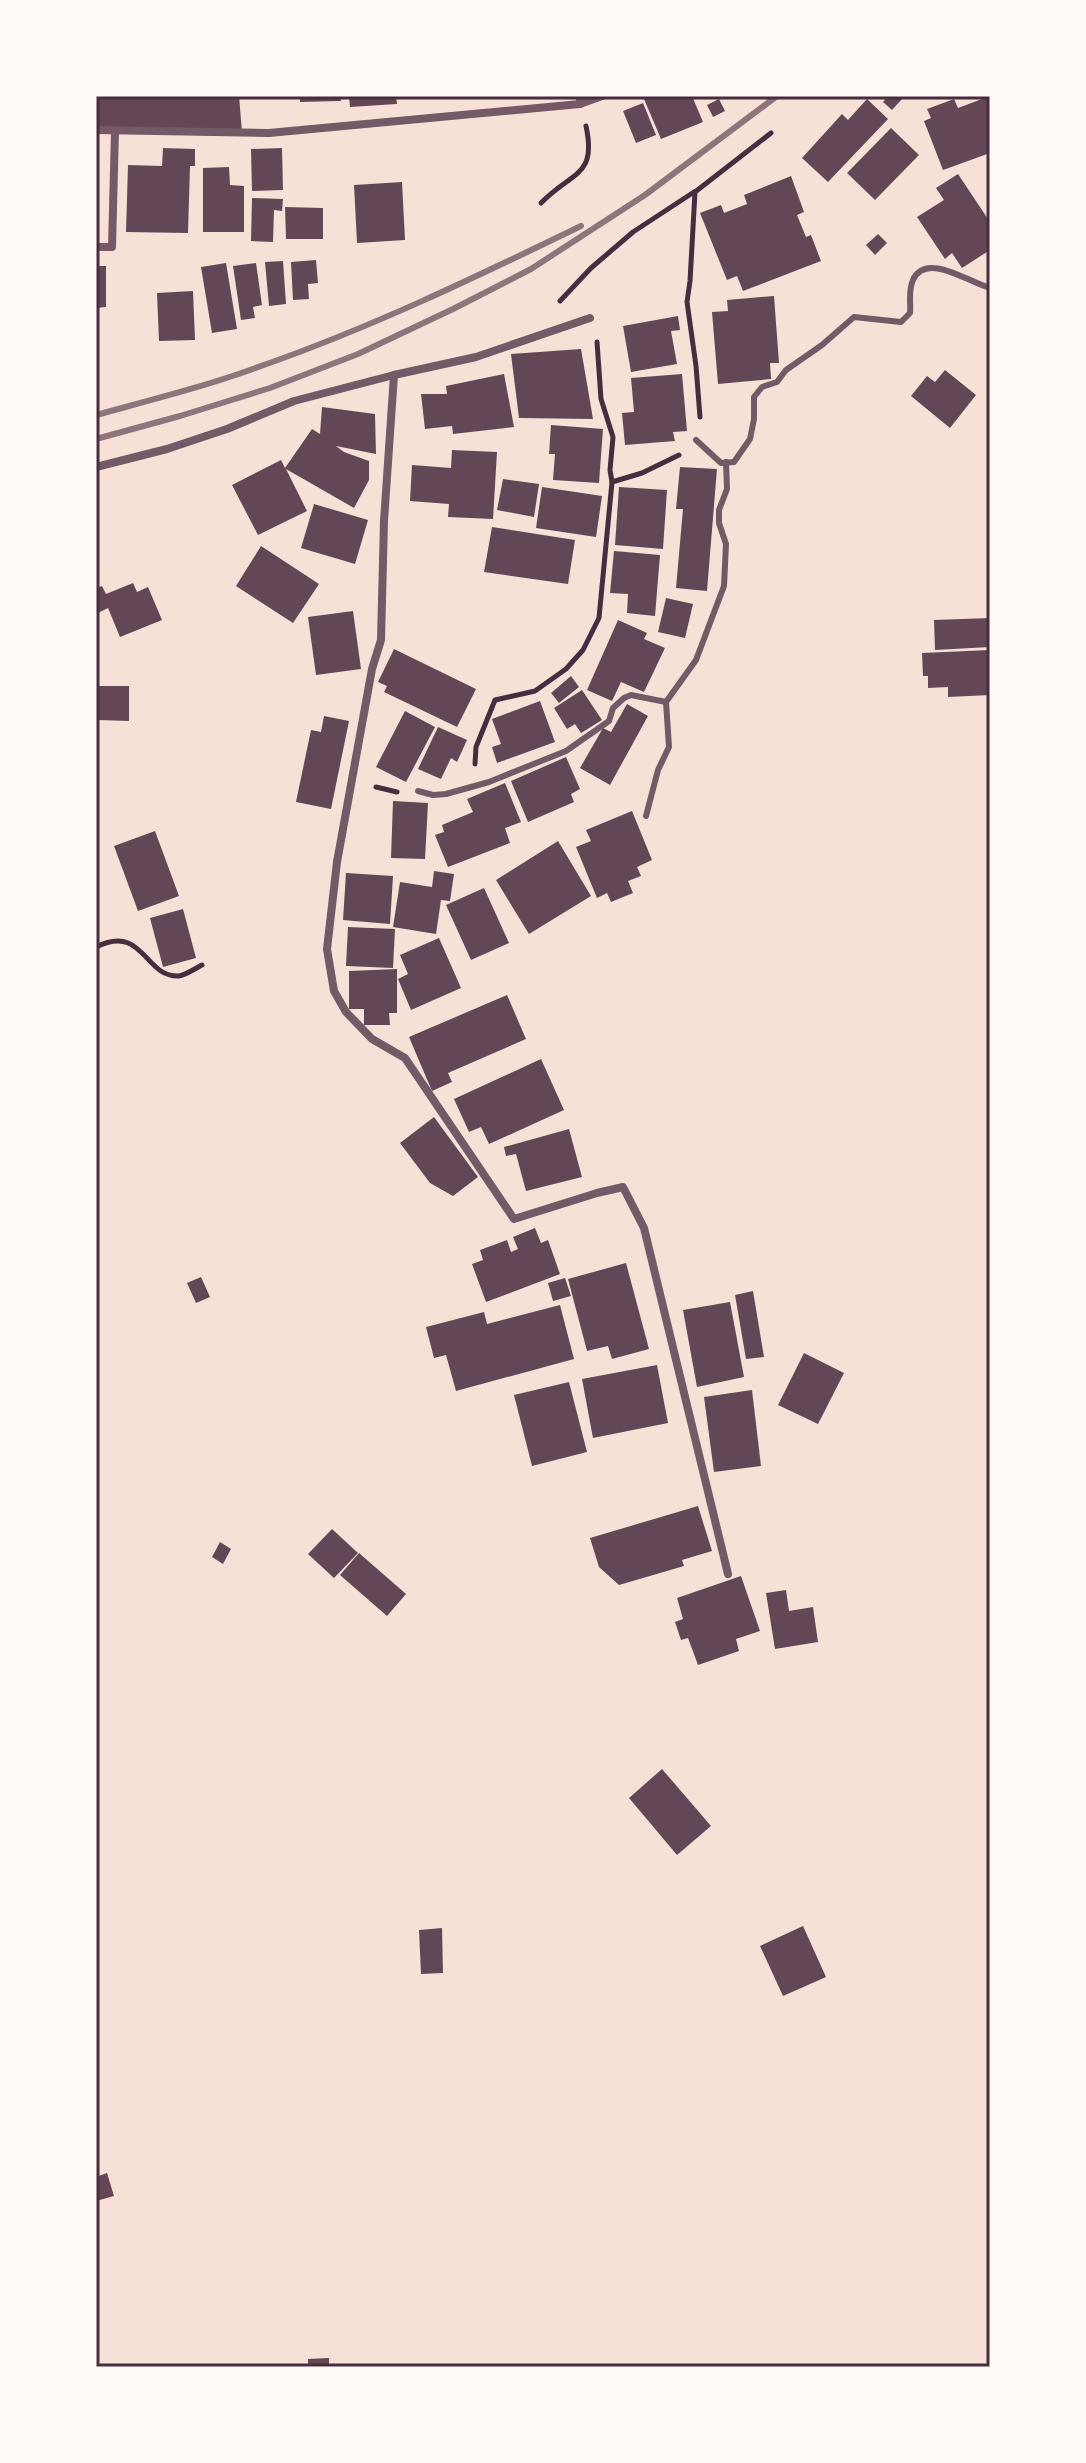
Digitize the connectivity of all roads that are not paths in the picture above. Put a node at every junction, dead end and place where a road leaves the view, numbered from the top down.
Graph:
1 (602, 96) edge
2 (580, 100) edge
3 (96, 130) edge
4 (115, 131) junction
5 (96, 247) edge
6 (990, 288) edge
7 (590, 318) road end
8 (394, 375) junction
9 (696, 440) road end
10 (726, 462) junction
11 (96, 467) edge
12 (666, 702) junction
13 (418, 791) road end
14 (646, 816) dead end
15 (728, 1574) dead end

1 - 2 street
2 - 4 street
3 - 4 street
4 - 5 street
6 - 10 lane
7 - 8 street
8 - 11 street
8 - 15 street
9 - 10 lane
10 - 12 lane
12 - 13 lane
12 - 14 lane

